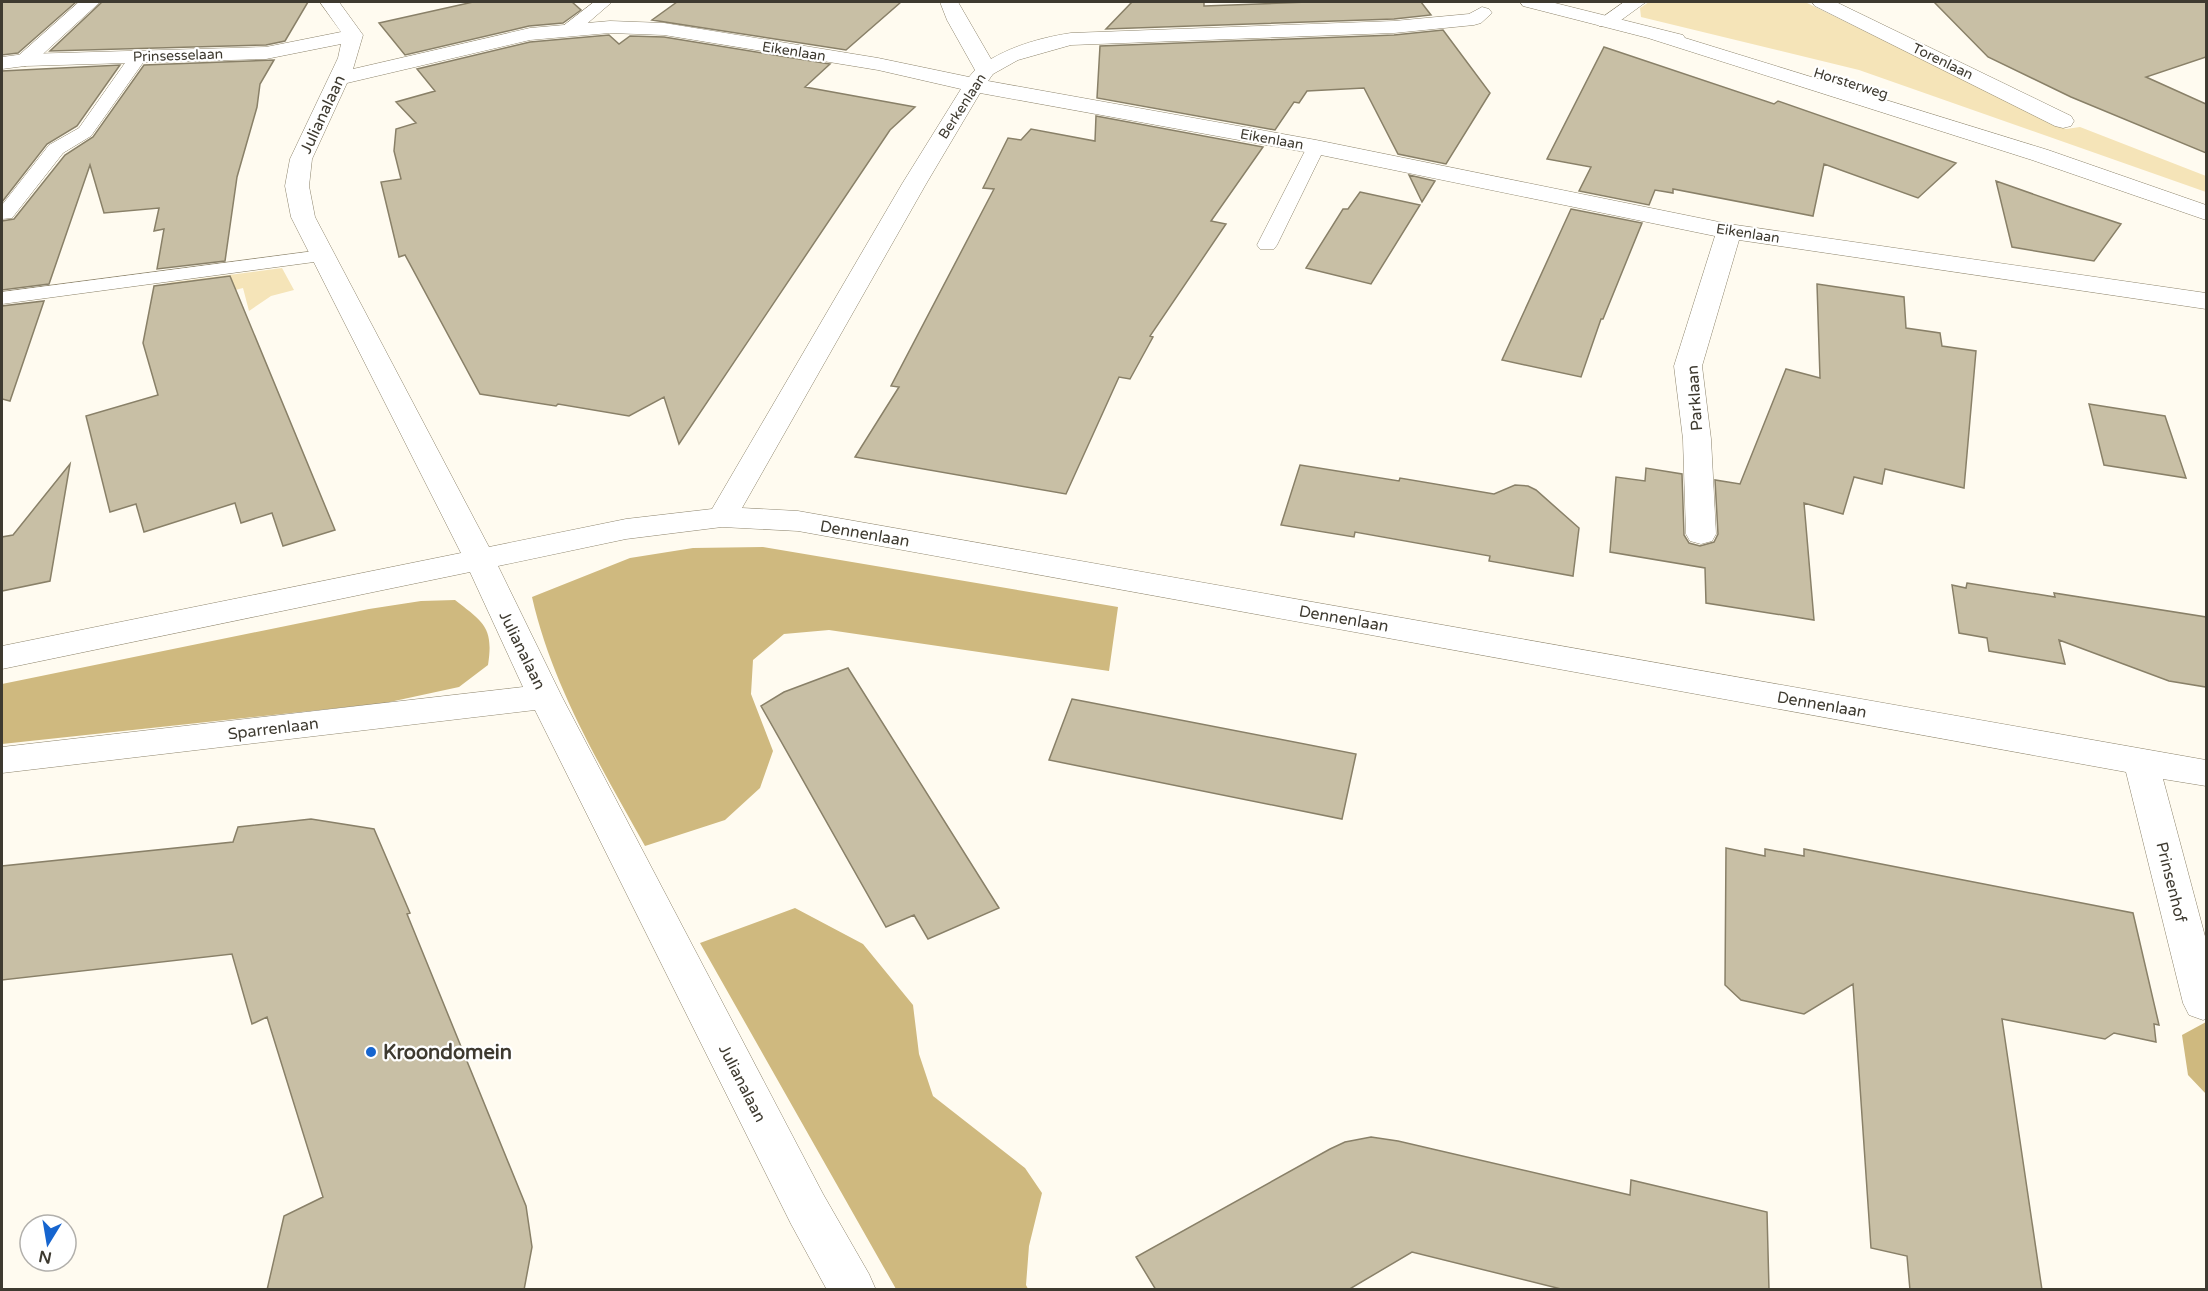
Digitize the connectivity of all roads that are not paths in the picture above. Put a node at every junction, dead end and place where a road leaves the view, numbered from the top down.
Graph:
1 (90, 2) edge
2 (329, 2) edge
3 (604, 2) edge
4 (949, 2) edge
5 (1530, 2) edge
6 (1636, 2) edge
7 (1822, 2) edge
8 (1482, 13) dead end
9 (1606, 22) junction
10 (569, 30) junction
11 (353, 35) junction
12 (138, 57) junction
13 (25, 60) junction
14 (2, 63) edge
15 (980, 78) junction
16 (338, 79) junction
17 (2063, 121) dead end
18 (1316, 147) junction
19 (2206, 213) edge
20 (5, 214) dead end
21 (1729, 231) junction
22 (1267, 245) dead end
23 (322, 256) junction
24 (2, 298) edge
25 (2206, 301) edge
26 (722, 517) junction
27 (1701, 534) dead end
28 (480, 560) junction
29 (2, 658) edge
30 (545, 697) junction
31 (2, 760) edge
32 (2141, 761) junction
33 (2206, 773) edge
34 (2203, 1003) dead end
35 (853, 1290) edge

1 - 13 street
2 - 11 street
3 - 10 lane
4 - 15 street
5 - 9 street, Horsterweg
6 - 9 street
7 - 17 street, Torenlaan
8 - 15 street, Berkenlaan
9 - 19 street, Horsterweg
10 - 15 street, Eikenlaan
10 - 16 street, Eikenlaan
11 - 12 street, Prinsesselaan
11 - 16 street, Julianalaan
12 - 13 street, Prinsesselaan
12 - 20 lane
13 - 14 street, Prinsesselaan
15 - 18 street, Eikenlaan
15 - 26 street, Berkenlaan
16 - 23 street, Julianalaan
18 - 21 street, Eikenlaan
18 - 22 lane
21 - 25 street, Eikenlaan
21 - 27 street, Parklaan
23 - 24 lane
23 - 28 street, Julianalaan
26 - 28 street, Dennenlaan
26 - 32 street, Dennenlaan
28 - 29 street
28 - 30 street, Julianalaan
30 - 31 street, Sparrenlaan
30 - 35 street, Julianalaan
32 - 33 street, Dennenlaan
32 - 34 street, Prinsenhof

